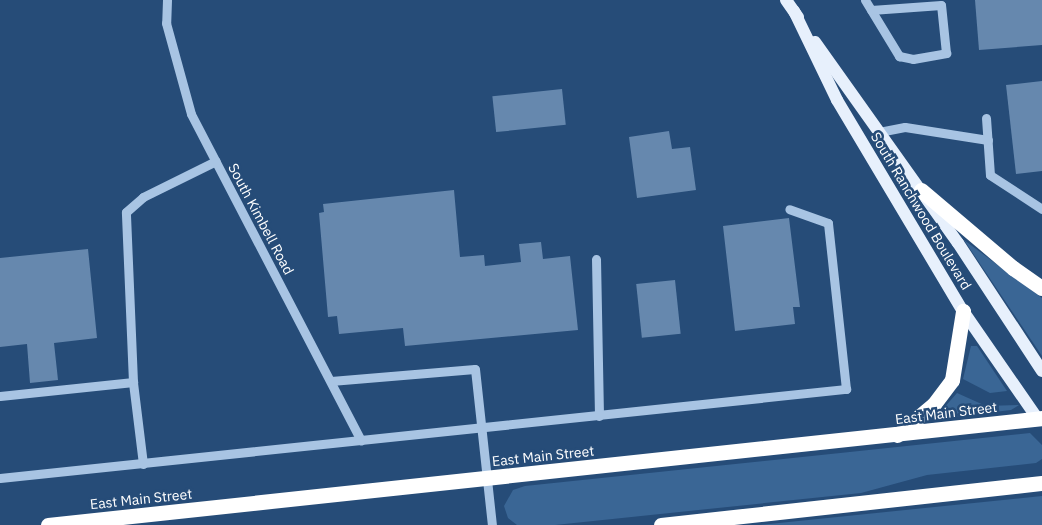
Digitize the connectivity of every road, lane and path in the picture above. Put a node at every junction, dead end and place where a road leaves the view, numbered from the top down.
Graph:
1 (167, 0) edge
2 (786, 0) edge
3 (865, 0) edge
4 (871, 10) junction
5 (794, 11) junction
6 (986, 118) dead end
7 (879, 132) junction
8 (988, 140) junction
9 (216, 161) junction
10 (921, 190) junction
11 (789, 209) dead end
12 (1042, 209) edge
13 (596, 259) dead end
14 (1042, 288) edge
15 (963, 311) junction
16 (1042, 372) edge
17 (331, 381) junction
18 (134, 382) junction
19 (0, 396) edge
20 (599, 416) junction
21 (1040, 421) edge
22 (482, 429) junction
23 (897, 435) junction
24 (361, 440) junction
25 (143, 464) junction
26 (0, 478) edge
27 (486, 478) junction
28 (1042, 483) edge
29 (48, 525) edge
30 (492, 525) edge
31 (661, 525) edge

1 - 9 street, South Kimbell Road
2 - 5 main road, South Ranchwood Boulevard
3 - 4 street
4 - 4 street
5 - 7 main road, South Ranchwood Boulevard
5 - 15 main road, South Ranchwood Boulevard
6 - 8 street
7 - 8 street
7 - 10 main road, South Ranchwood Boulevard
8 - 12 street
9 - 17 street, South Kimbell Road
9 - 18 street
10 - 14 highway
10 - 16 main road, South Ranchwood Boulevard
11 - 20 street
13 - 20 street
15 - 21 main road, South Ranchwood Boulevard
15 - 23 highway
17 - 22 street
17 - 24 street, South Kimbell Road
18 - 19 street
18 - 25 street
20 - 22 street
21 - 23 highway, East Main Street
22 - 24 street
22 - 27 street
23 - 27 highway, East Main Street
24 - 25 street
25 - 26 street
27 - 29 highway, East Main Street
27 - 30 street
28 - 31 highway

